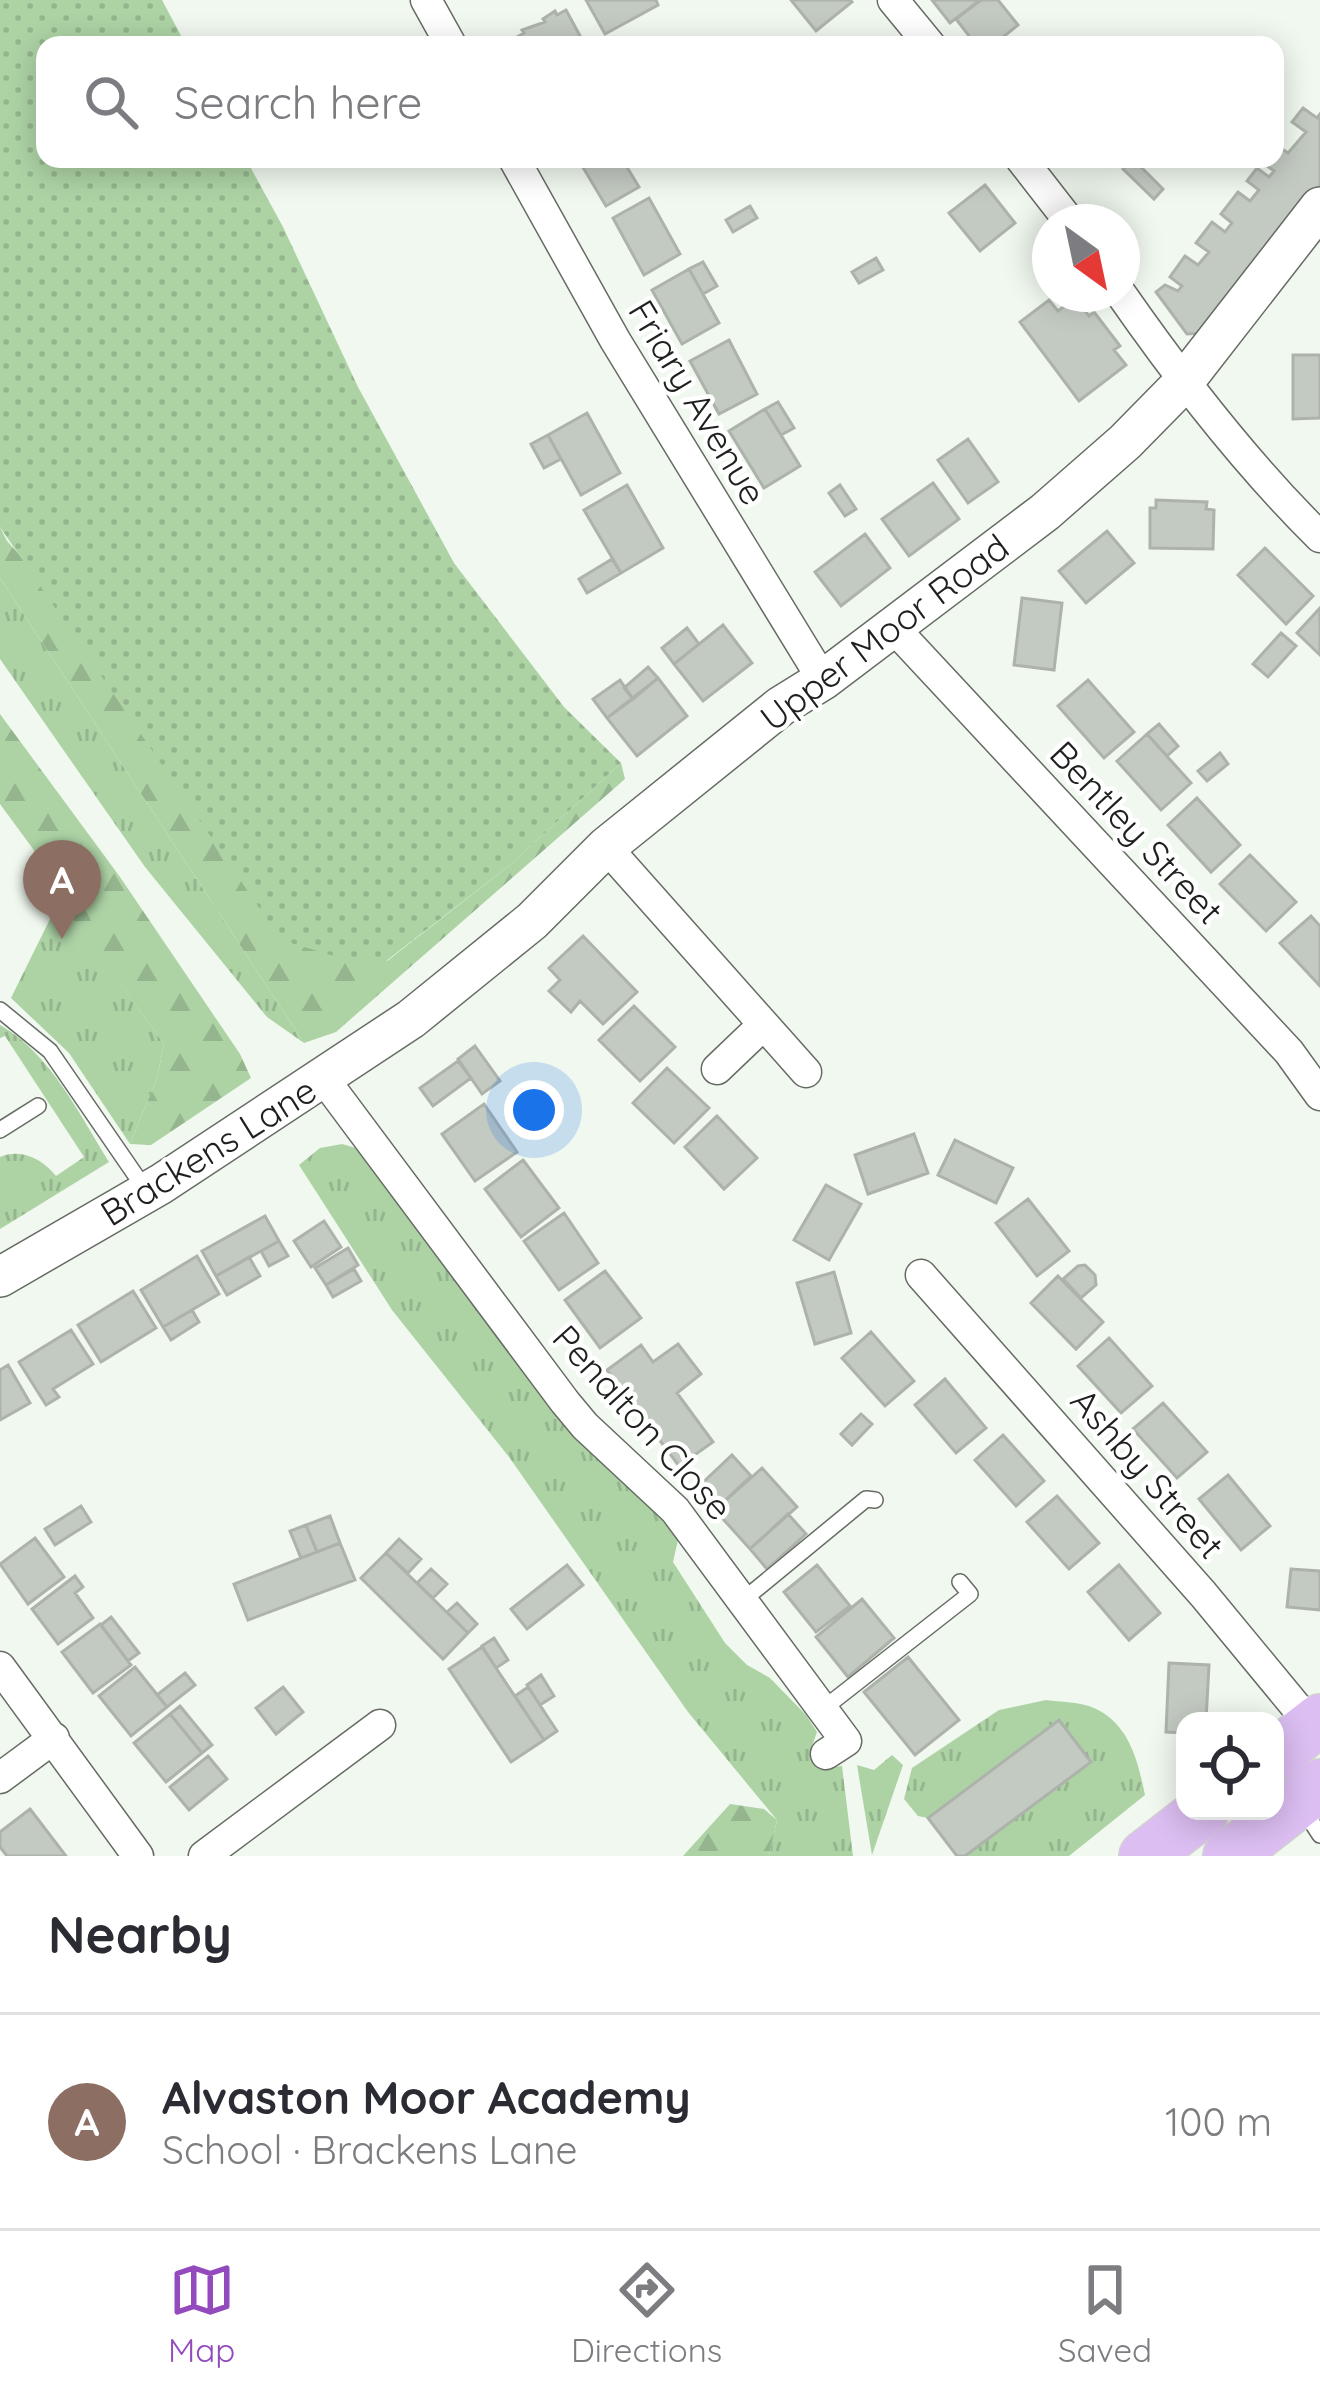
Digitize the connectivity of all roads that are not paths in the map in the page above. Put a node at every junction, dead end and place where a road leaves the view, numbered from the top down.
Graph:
1 (426, 0) edge
2 (893, 0) edge
3 (446, 36) edge
4 (923, 36) edge
5 (519, 168) edge
6 (1028, 168) edge
7 (1056, 204) edge
8 (1320, 207) edge
9 (1134, 312) edge
10 (1183, 383) junction
11 (1320, 537) edge
12 (892, 626) junction
13 (823, 680) junction
14 (606, 847) junction
15 (0, 1010) edge
16 (412, 1019) joint
17 (764, 1024) junction
18 (717, 1069) dead end
19 (806, 1072) dead end
20 (324, 1079) junction
21 (1320, 1095) edge
22 (38, 1106) dead end
23 (0, 1130) edge
24 (146, 1192) junction
25 (921, 1275) dead end
26 (0, 1277) edge
27 (875, 1500) dead end
28 (961, 1582) dead end
29 (742, 1600) junction
30 (0, 1666) edge
31 (823, 1709) junction
32 (380, 1725) dead end
33 (1302, 1734) edge
34 (54, 1738) junction
35 (826, 1754) dead end
36 (0, 1778) edge
37 (1313, 1807) edge
38 (1191, 1820) edge
39 (138, 1856) edge
40 (204, 1856) edge
41 (1145, 1856) edge
42 (1229, 1856) edge

1 - 3 street
2 - 4 street
5 - 13 street, Friary Avenue
6 - 7 street
8 - 10 street, Upper Moor Road
9 - 10 street
10 - 11 street
10 - 12 street, Upper Moor Road
12 - 13 street, Upper Moor Road
12 - 21 street, Bentley Street
13 - 14 street, Upper Moor Road
14 - 16 street, Upper Moor Road
14 - 17 street
15 - 24 lane
16 - 20 street, Brackens Lane
17 - 18 street
17 - 19 street
20 - 24 street, Brackens Lane
20 - 29 street, Penalton Close
22 - 23 lane
24 - 26 street, Brackens Lane
25 - 33 street, Ashby Street
27 - 29 lane
28 - 31 lane
29 - 31 street, Penalton Close
30 - 34 street
31 - 35 street, Penalton Close
32 - 40 street
34 - 36 street
34 - 39 street
37 - 42 highway
38 - 41 highway

